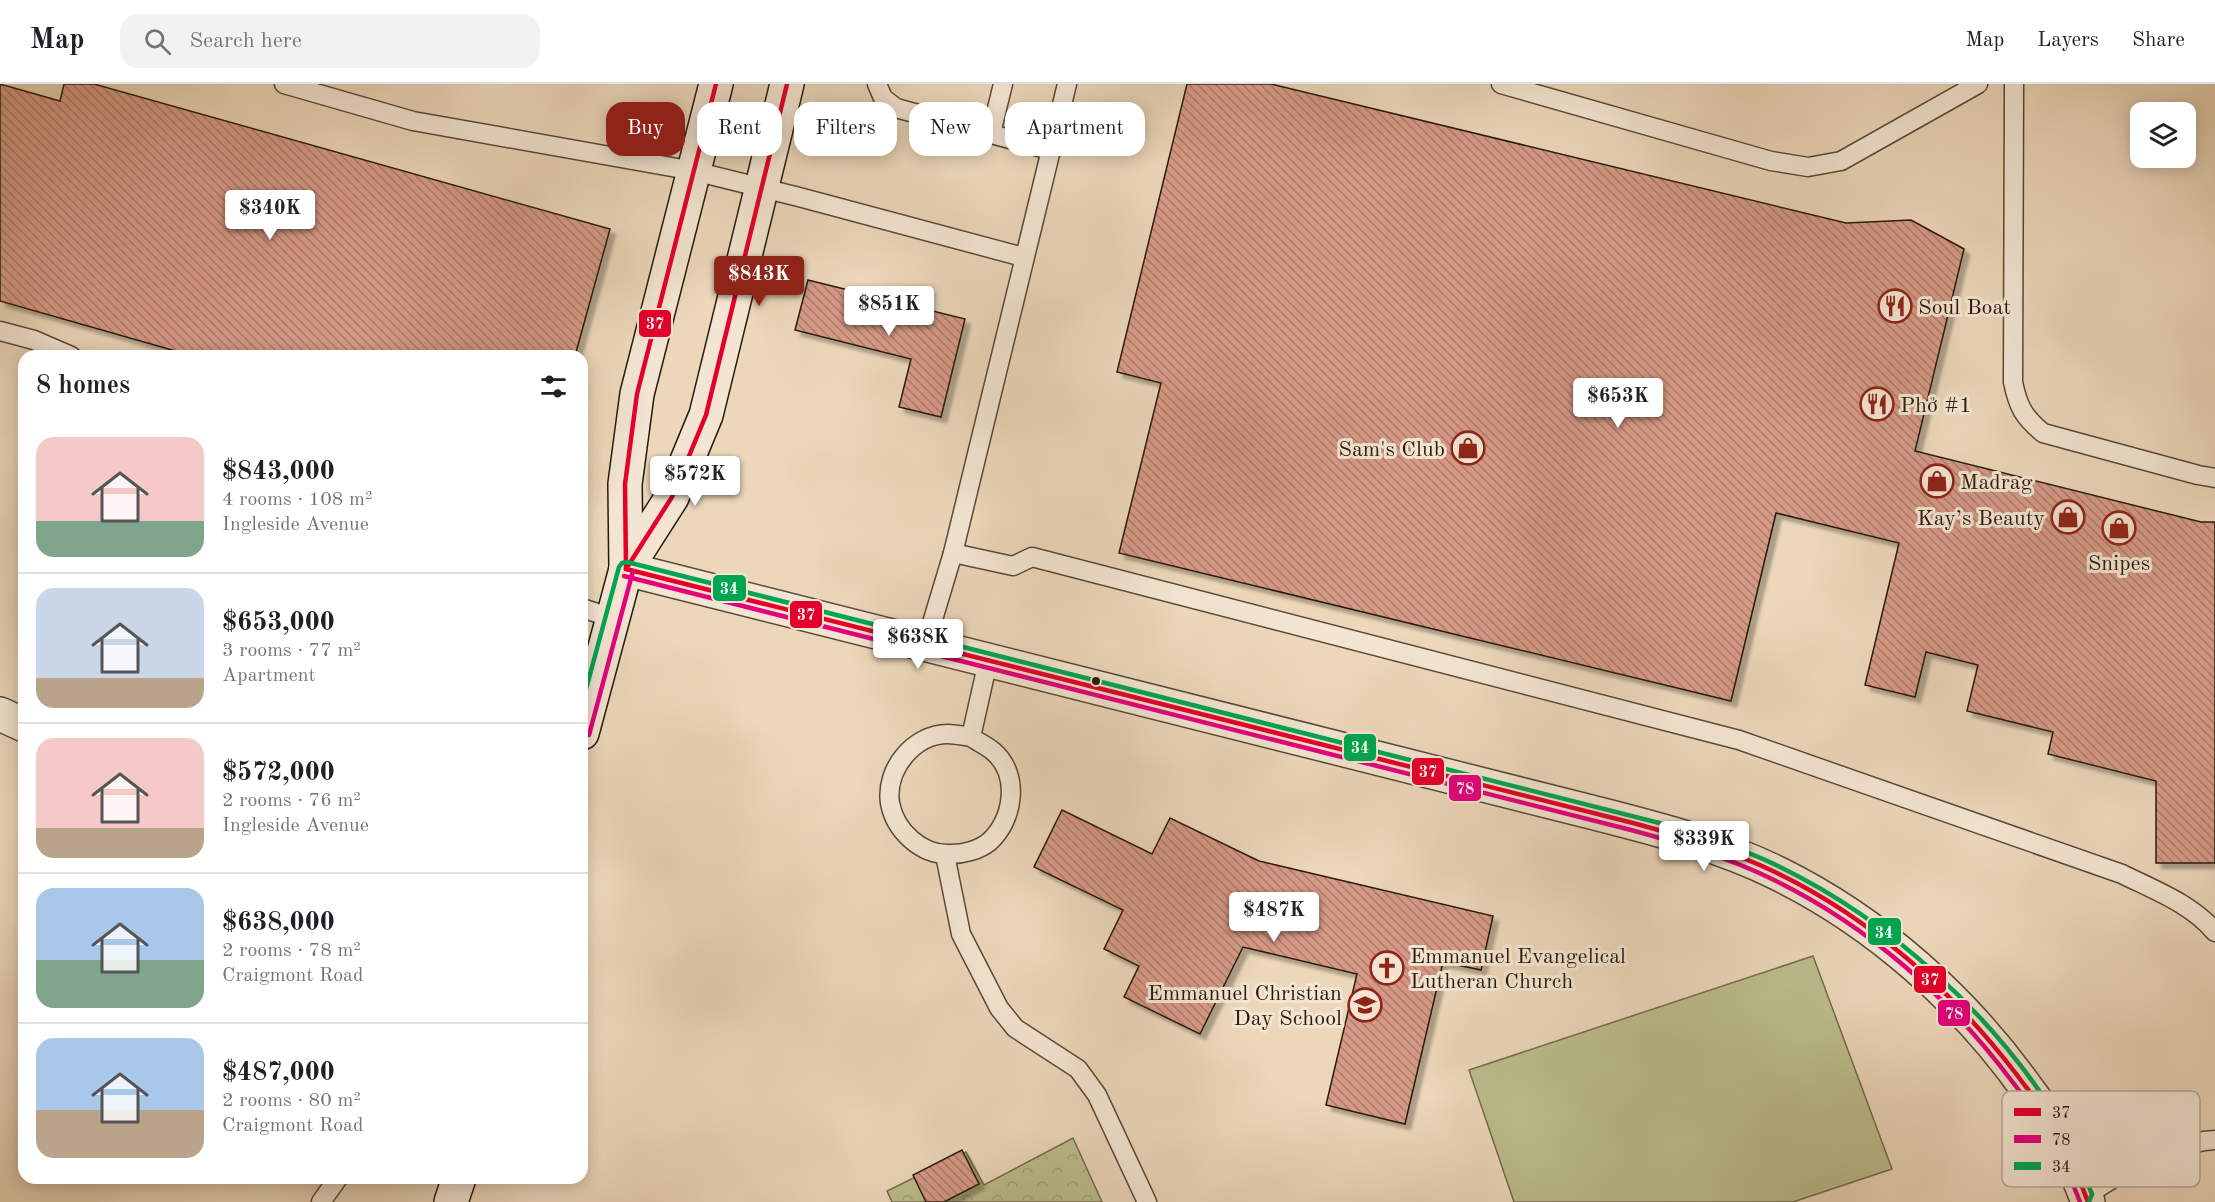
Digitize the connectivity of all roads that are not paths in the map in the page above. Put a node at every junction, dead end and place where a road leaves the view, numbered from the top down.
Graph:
1 (284, 84) edge
2 (716, 84) edge
3 (787, 84) edge
4 (877, 84) edge
5 (1003, 84) edge
6 (1067, 84) edge
7 (1501, 84) edge
8 (1978, 84) edge
9 (2014, 84) edge
10 (1062, 102) edge
11 (909, 111) edge
12 (993, 125) edge
13 (1048, 156) edge
14 (694, 171) junction
15 (762, 187) junction
16 (1023, 257) junction
17 (0, 331) edge
18 (57, 350) edge
19 (2215, 478) edge
20 (952, 553) junction
21 (626, 569) junction
22 (588, 610) edge
23 (612, 618) junction
24 (925, 646) junction
25 (988, 661) junction
26 (588, 705) edge
27 (0, 714) edge
28 (18, 722) edge
29 (971, 737) junction
30 (945, 855) junction
31 (2215, 932) edge
32 (2028, 1091) edge
33 (2215, 1140) edge
34 (2200, 1142) edge
35 (334, 1184) edge
36 (457, 1184) edge
37 (2099, 1187) edge
38 (2078, 1200) edge
39 (321, 1202) edge
40 (451, 1202) edge
41 (1147, 1202) edge

1 - 14 lane
2 - 14 street
3 - 15 street
4 - 11 lane
5 - 12 lane
6 - 10 lane
7 - 8 lane
9 - 19 lane
13 - 16 lane
14 - 15 lane
14 - 21 street
15 - 16 lane
15 - 21 street
16 - 20 lane
17 - 18 lane
20 - 24 lane
20 - 31 lane
21 - 23 street
21 - 24 street
22 - 23 lane
23 - 26 street
24 - 25 street
25 - 29 lane
25 - 32 street
27 - 28 street
29 - 30 lane
29 - 30 lane
30 - 41 lane
33 - 34 lane
35 - 39 lane
36 - 40 street
37 - 38 lane

